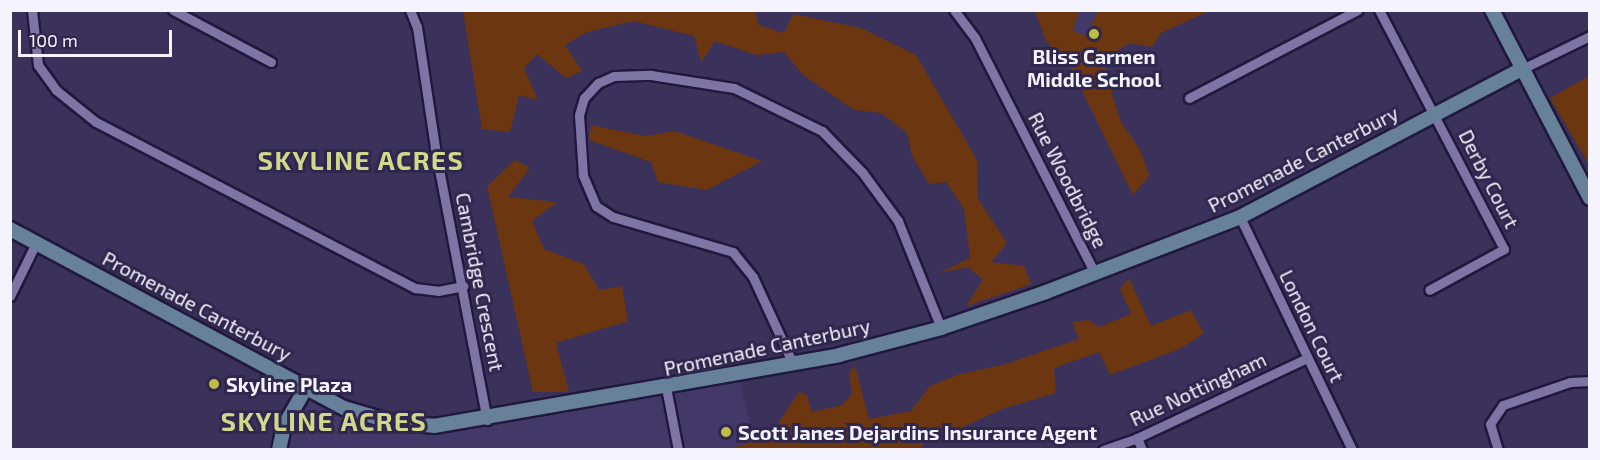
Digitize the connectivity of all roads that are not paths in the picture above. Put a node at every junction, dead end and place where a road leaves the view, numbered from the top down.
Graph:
1 (32, 10) edge
2 (173, 10) edge
3 (410, 10) edge
4 (954, 10) edge
5 (1357, 10) edge
6 (1379, 10) edge
7 (1492, 10) edge
8 (1590, 36) edge
9 (271, 62) dead end
10 (1522, 69) junction
11 (1189, 98) dead end
12 (1435, 113) junction
13 (1590, 198) edge
14 (1240, 217) junction
15 (10, 230) edge
16 (36, 243) junction
17 (1095, 274) junction
18 (464, 286) junction
19 (1429, 290) dead end
20 (10, 296) edge
21 (941, 328) junction
22 (1307, 358) junction
23 (794, 363) junction
24 (1590, 381) edge
25 (307, 386) junction
26 (666, 387) junction
27 (487, 420) junction
28 (1137, 438) junction
29 (279, 450) edge
30 (678, 450) edge
31 (1104, 450) edge
32 (1142, 450) edge
33 (1352, 450) edge
34 (1498, 450) edge

1 - 18 street
2 - 9 street
3 - 18 street, Cambridge Crescent
4 - 17 street, Rue Woodbridge
5 - 11 street
6 - 12 street
7 - 10 street
8 - 10 street
10 - 12 street, Promenade Canterbury
10 - 13 street
12 - 14 street, Promenade Canterbury
12 - 19 street, Derby Court
14 - 17 street, Promenade Canterbury
14 - 22 street, London Court
15 - 16 street, Promenade Canterbury
16 - 20 street
16 - 25 street, Promenade Canterbury
17 - 21 street, Promenade Canterbury
18 - 27 street, Cambridge Crescent
21 - 23 street, Promenade Canterbury
21 - 23 street
22 - 28 street, Rue Nottingham
22 - 33 street, London Court
23 - 26 street, Promenade Canterbury
24 - 34 street
25 - 27 street, Promenade Canterbury
25 - 29 street
26 - 27 street, Promenade Canterbury
26 - 30 street
28 - 31 street, Rue Nottingham
28 - 32 street

